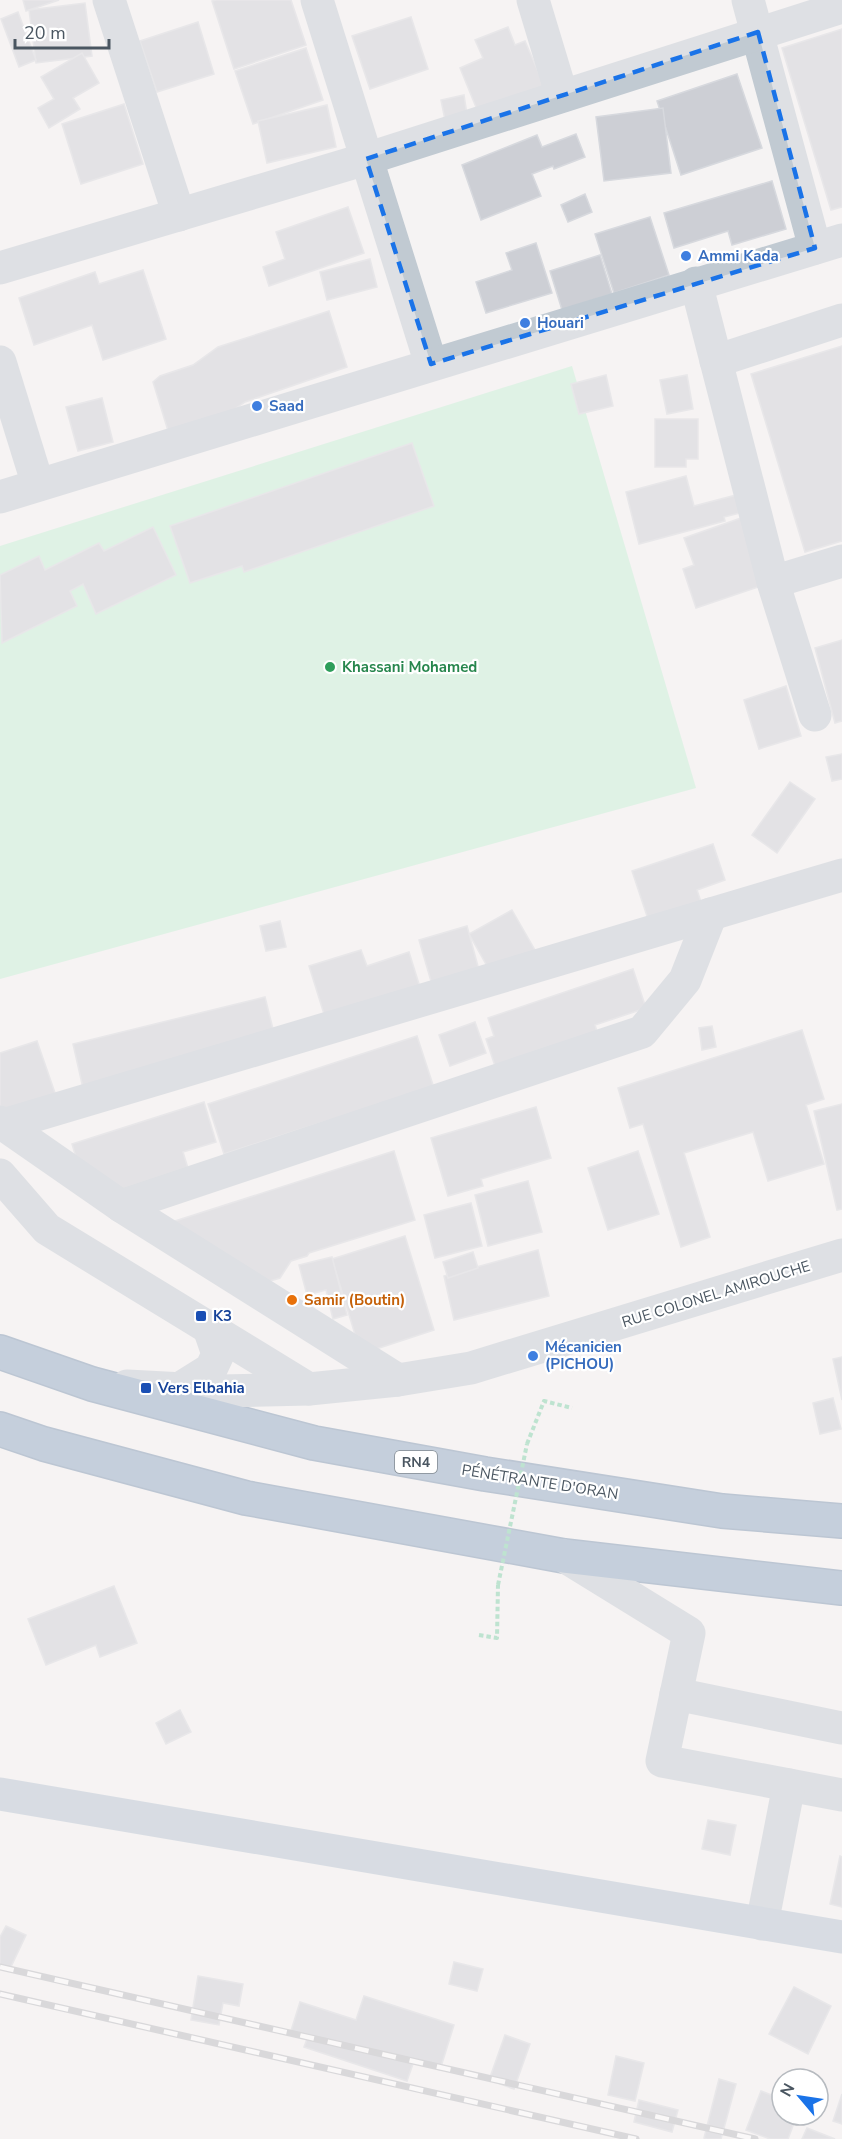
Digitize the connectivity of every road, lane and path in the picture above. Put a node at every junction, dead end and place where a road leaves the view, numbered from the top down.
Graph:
1 (108, 0) edge
2 (317, 0) edge
3 (533, 0) edge
4 (748, 0) edge
5 (842, 7) edge
6 (758, 33) junction
7 (562, 96) junction
8 (366, 159) junction
9 (179, 215) junction
10 (828, 244) edge
11 (0, 268) edge
12 (696, 283) junction
13 (842, 320) edge
14 (716, 361) junction
15 (0, 362) edge
16 (431, 364) junction
17 (38, 485) junction
18 (0, 497) edge
19 (842, 561) edge
20 (773, 582) junction
21 (815, 715) dead end
22 (842, 875) edge
23 (711, 914) junction
24 (1, 1124) edge
25 (0, 1175) edge
26 (121, 1206) junction
27 (842, 1255) edge
28 (209, 1328) junction
29 (0, 1352) edge
30 (398, 1380) junction
31 (92, 1383) junction
32 (179, 1389) junction
33 (309, 1389) junction
34 (572, 1408) dead end
35 (0, 1429) edge
36 (842, 1521) edge
37 (564, 1556) junction
38 (842, 1588) edge
39 (479, 1635) dead end
40 (676, 1694) junction
41 (842, 1728) edge
42 (789, 1785) junction
43 (0, 1792) edge
44 (842, 1795) edge
45 (762, 1924) junction
46 (842, 1937) edge

1 - 9 street
2 - 8 street
3 - 7 street
4 - 6 street
5 - 6 street
6 - 7 street
6 - 10 street
7 - 8 street
8 - 9 street
8 - 16 street
9 - 11 street
10 - 12 street
12 - 14 street
12 - 16 street
13 - 14 street
14 - 20 street
15 - 17 street
16 - 17 street
17 - 18 street
19 - 20 street
20 - 21 street
22 - 23 street
23 - 24 street
23 - 26 street
24 - 26 street
25 - 28 street
26 - 30 street
27 - 30 street, RUE COLONEL AMIROUCHE
28 - 32 street
28 - 33 street
29 - 31 highway, PÉNÉTRANTE D'ORAN / RN4
30 - 33 street, RUE COLONEL AMIROUCHE
31 - 32 street, RUE COLONEL AMIROUCHE
31 - 36 highway, PÉNÉTRANTE D'ORAN / RN4
32 - 33 street, RUE COLONEL AMIROUCHE
34 - 39 path, bridge
35 - 37 highway
37 - 38 highway
37 - 40 street
40 - 41 street
40 - 42 street
42 - 44 street
42 - 45 street
43 - 45 main road
45 - 46 main road

